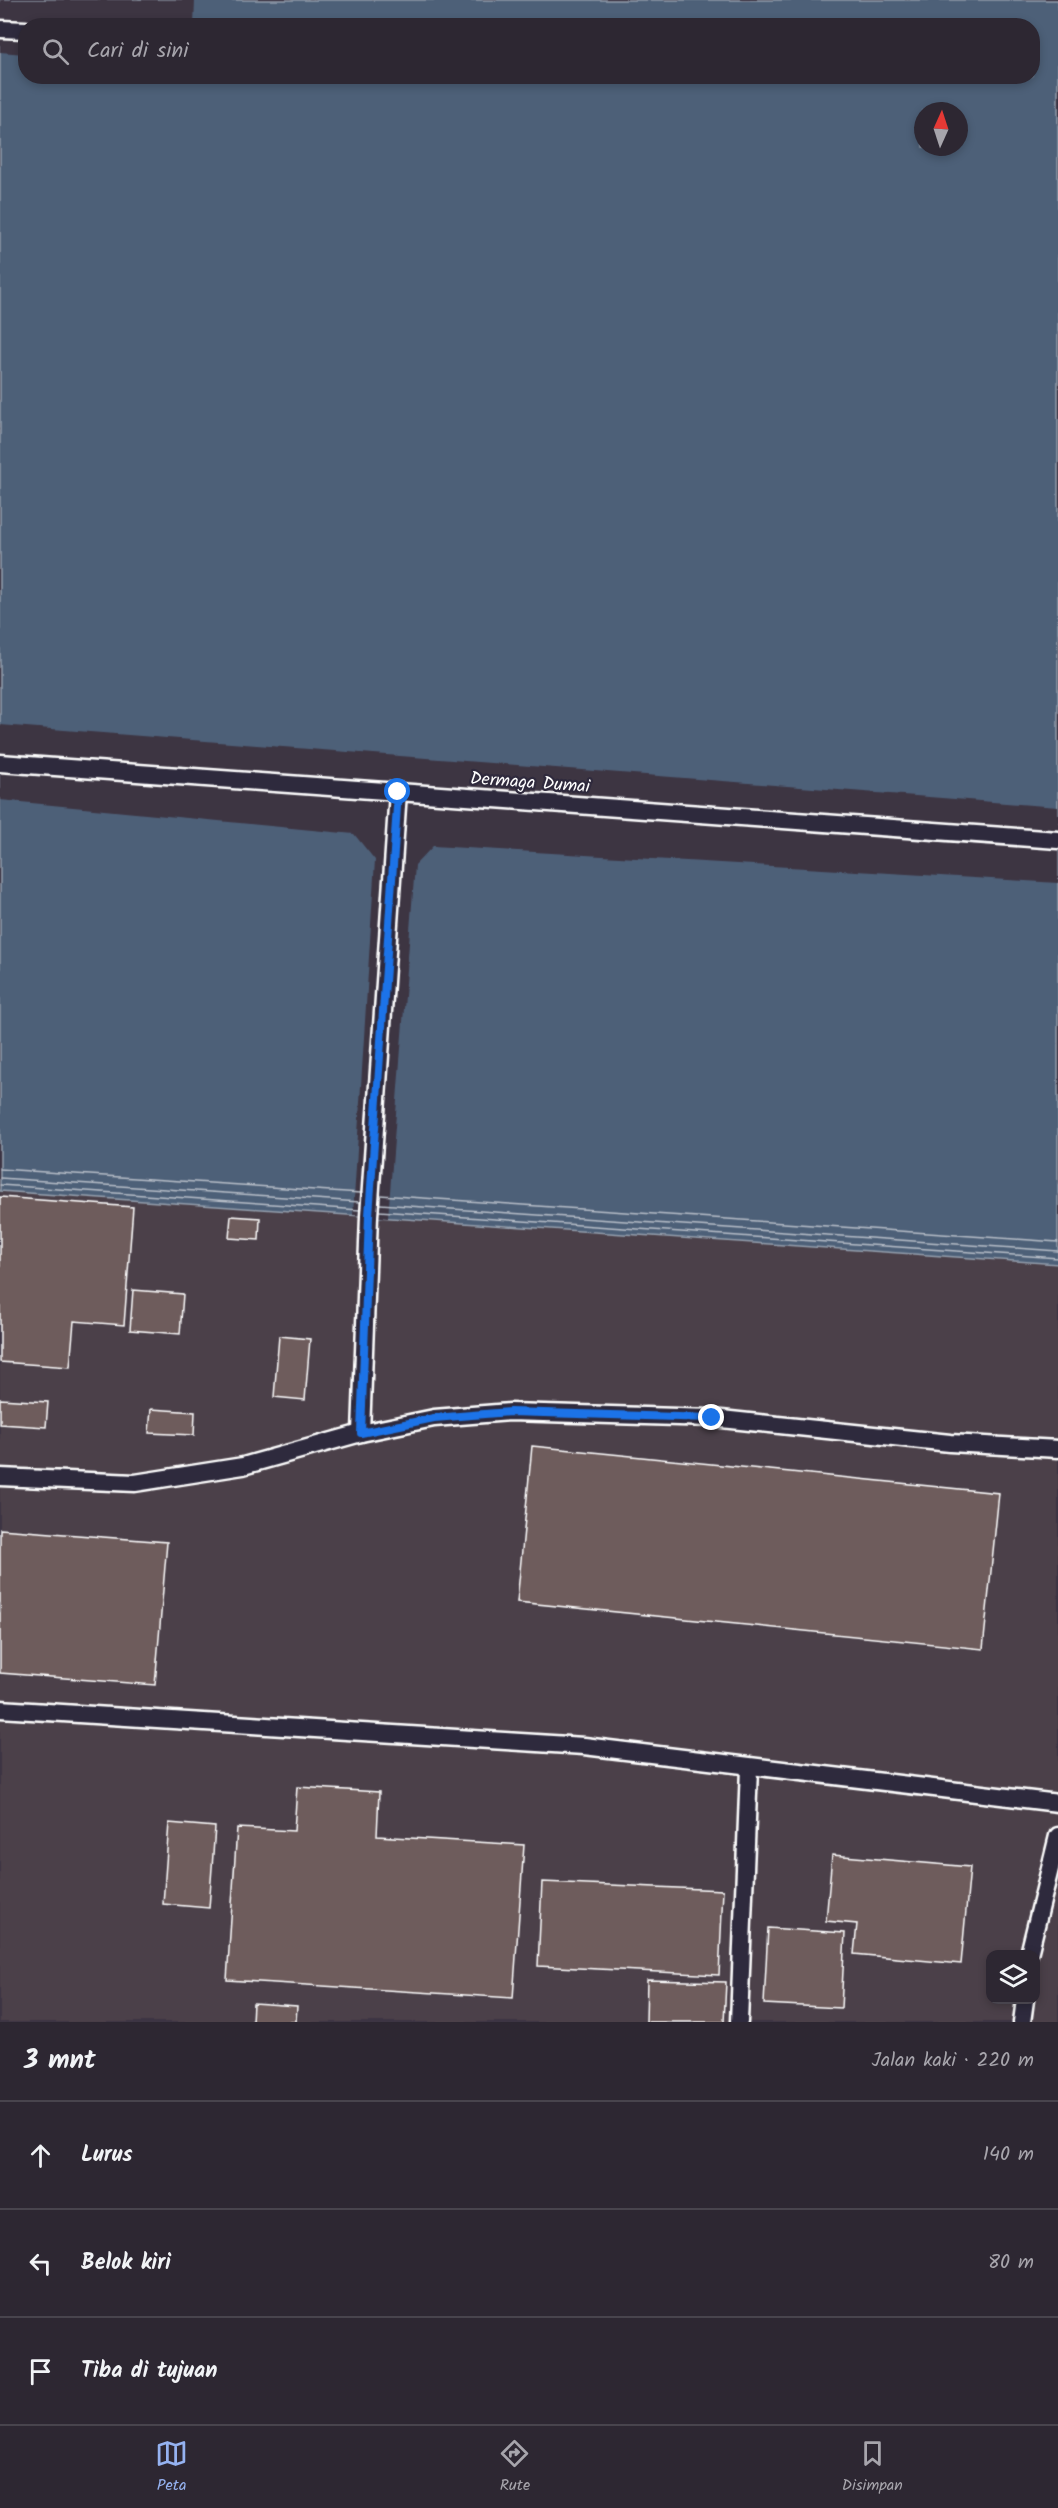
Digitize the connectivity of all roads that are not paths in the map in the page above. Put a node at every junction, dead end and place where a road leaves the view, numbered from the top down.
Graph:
1 (0, 29) edge
2 (18, 30) edge
3 (0, 763) edge
4 (398, 792) junction
5 (1058, 840) edge
6 (361, 1433) junction
7 (1058, 1449) edge
8 (0, 1477) edge
9 (0, 1709) edge
10 (749, 1768) junction
11 (1058, 1803) edge
12 (1058, 1836) edge
13 (1030, 1950) edge
14 (1024, 2004) edge
15 (739, 2022) edge
16 (1022, 2022) edge

1 - 2 lane
3 - 4 lane, Dermaga Dumai
4 - 5 lane, Dermaga Dumai
4 - 6 lane
6 - 7 lane
6 - 8 lane
9 - 10 lane
10 - 11 lane
10 - 15 lane
12 - 13 lane
14 - 16 lane

